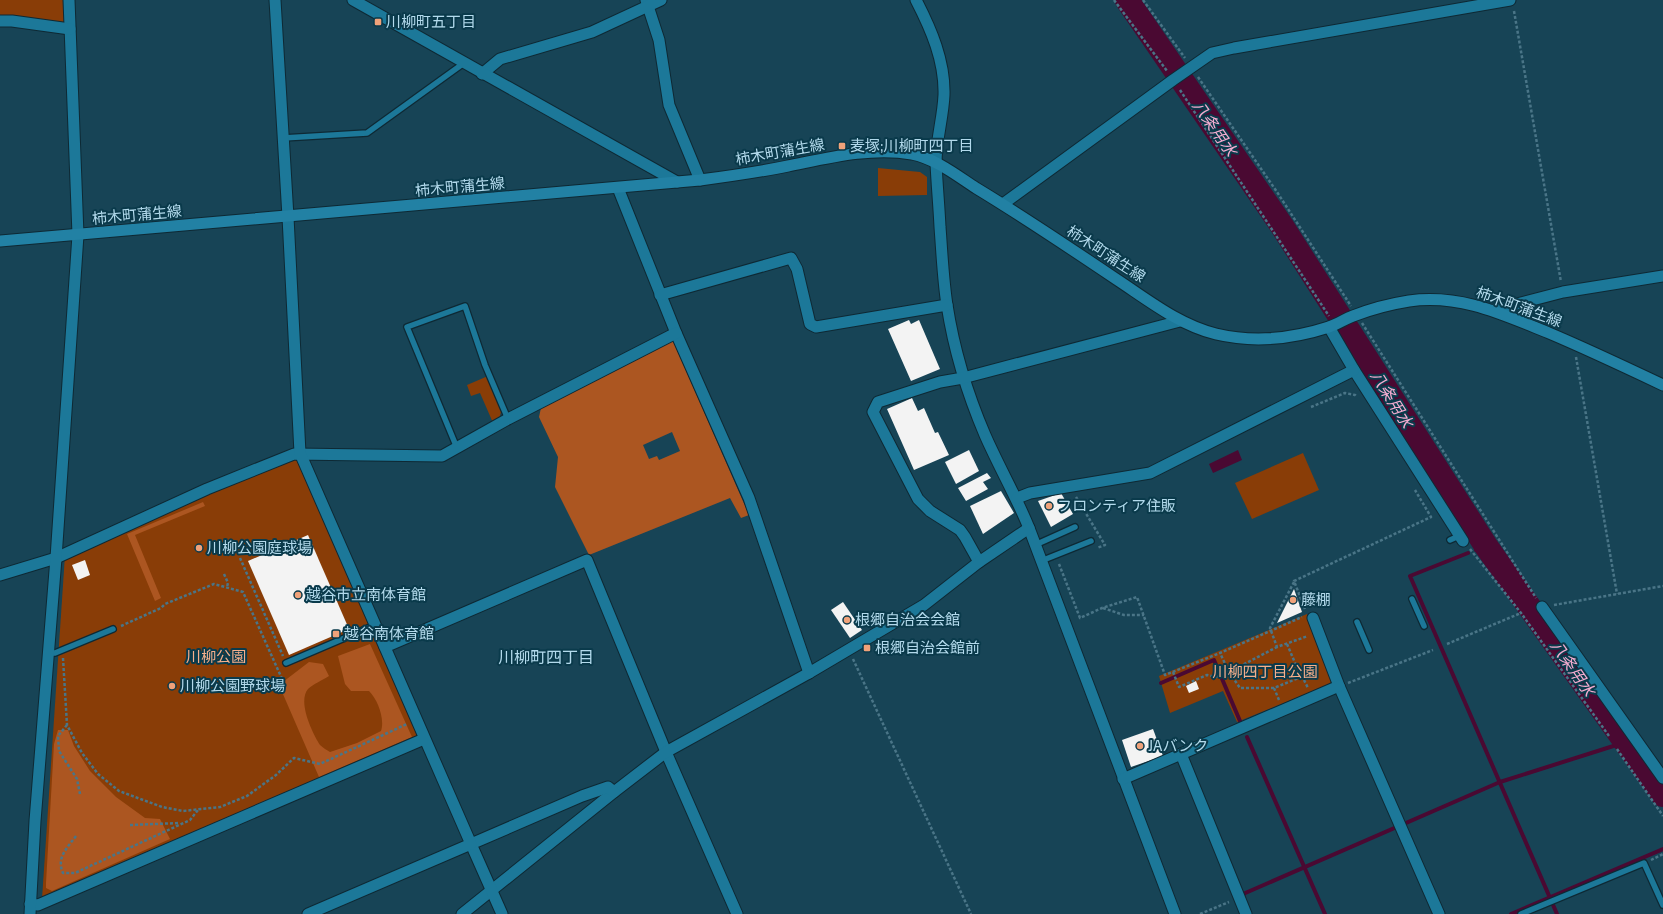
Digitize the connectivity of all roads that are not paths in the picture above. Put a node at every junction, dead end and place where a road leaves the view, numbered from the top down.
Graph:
1 (69, 0) edge
2 (275, 0) edge
3 (353, 0) edge
4 (660, 0) edge
5 (916, 0) edge
6 (647, 3) edge
7 (1512, 4) edge
8 (0, 21) edge
9 (70, 29) junction
10 (464, 63) junction
11 (482, 74) junction
12 (283, 138) junction
13 (936, 163) junction
14 (700, 180) junction
15 (677, 182) junction
16 (618, 188) junction
17 (1003, 204) junction
18 (288, 217) junction
19 (78, 235) junction
20 (0, 242) edge
21 (1663, 276) edge
22 (660, 295) junction
23 (947, 305) junction
24 (1494, 310) junction
25 (1180, 321) junction
26 (1332, 326) junction
27 (676, 334) junction
28 (1354, 370) junction
29 (963, 378) junction
30 (1663, 385) edge
31 (508, 419) junction
32 (457, 448) junction
33 (300, 453) junction
34 (1017, 498) junction
35 (1075, 527) dead end
36 (1029, 528) junction
37 (1458, 539) road end
38 (1091, 541) dead end
39 (1035, 546) junction
40 (56, 558) junction
41 (1041, 561) junction
42 (979, 562) junction
43 (0, 575) edge
44 (1412, 599) dead end
45 (1542, 607) road end
46 (1313, 618) dead end
47 (1357, 622) dead end
48 (375, 625) junction
49 (1424, 626) dead end
50 (113, 629) road end
51 (385, 647) junction
52 (1369, 650) dead end
53 (48, 653) junction
54 (286, 663) road end
55 (809, 674) junction
56 (1339, 686) junction
57 (424, 739) junction
58 (666, 752) junction
59 (1181, 754) junction
60 (1663, 778) edge
61 (1123, 779) junction
62 (614, 792) junction
63 (471, 844) junction
64 (492, 890) junction
65 (1663, 905) edge
66 (30, 909) edge
67 (308, 914) edge
68 (462, 914) edge
69 (502, 914) edge
70 (737, 914) edge
71 (1175, 914) edge
72 (1246, 914) edge
73 (1439, 914) edge
74 (1521, 914) edge

1 - 9 street
2 - 12 street
3 - 10 street
4 - 6 street
5 - 13 street
6 - 11 street
6 - 14 street
7 - 17 street
8 - 9 street
9 - 19 street
10 - 11 street
10 - 12 lane
11 - 15 street
12 - 18 street
13 - 14 main road, 柿木町蒲生線
13 - 17 main road, 柿木町蒲生線
13 - 23 street
14 - 15 main road, 柿木町蒲生線
15 - 16 main road, 柿木町蒲生線
16 - 18 main road, 柿木町蒲生線
16 - 22 street
17 - 25 main road, 柿木町蒲生線
18 - 19 main road, 柿木町蒲生線
18 - 33 street
19 - 20 main road, 柿木町蒲生線
19 - 40 street
21 - 24 street
22 - 23 street
22 - 27 street
23 - 29 street
24 - 26 main road, 柿木町蒲生線
24 - 30 main road, 柿木町蒲生線
25 - 26 main road, 柿木町蒲生線
25 - 29 street
26 - 28 street
27 - 31 street
27 - 55 street
28 - 34 street
28 - 37 street
29 - 34 street
29 - 42 street
31 - 32 street
31 - 32 lane
32 - 33 street
33 - 40 street
33 - 48 street
34 - 36 street
35 - 39 lane
36 - 39 street
36 - 42 street
38 - 41 lane
39 - 41 street
40 - 43 street
40 - 53 street
41 - 61 street
42 - 55 street
44 - 49 lane
45 - 60 street
46 - 56 street
47 - 52 lane
48 - 51 street
48 - 54 lane
50 - 53 lane
51 - 57 street
51 - 58 street
53 - 66 street
55 - 58 street
56 - 59 street
56 - 73 street
57 - 63 street
57 - 66 street
58 - 62 street
58 - 70 street
59 - 61 street
59 - 72 street
61 - 71 street
62 - 63 street
62 - 64 street
63 - 64 street
63 - 67 street
64 - 68 street
64 - 69 street
65 - 74 lane

